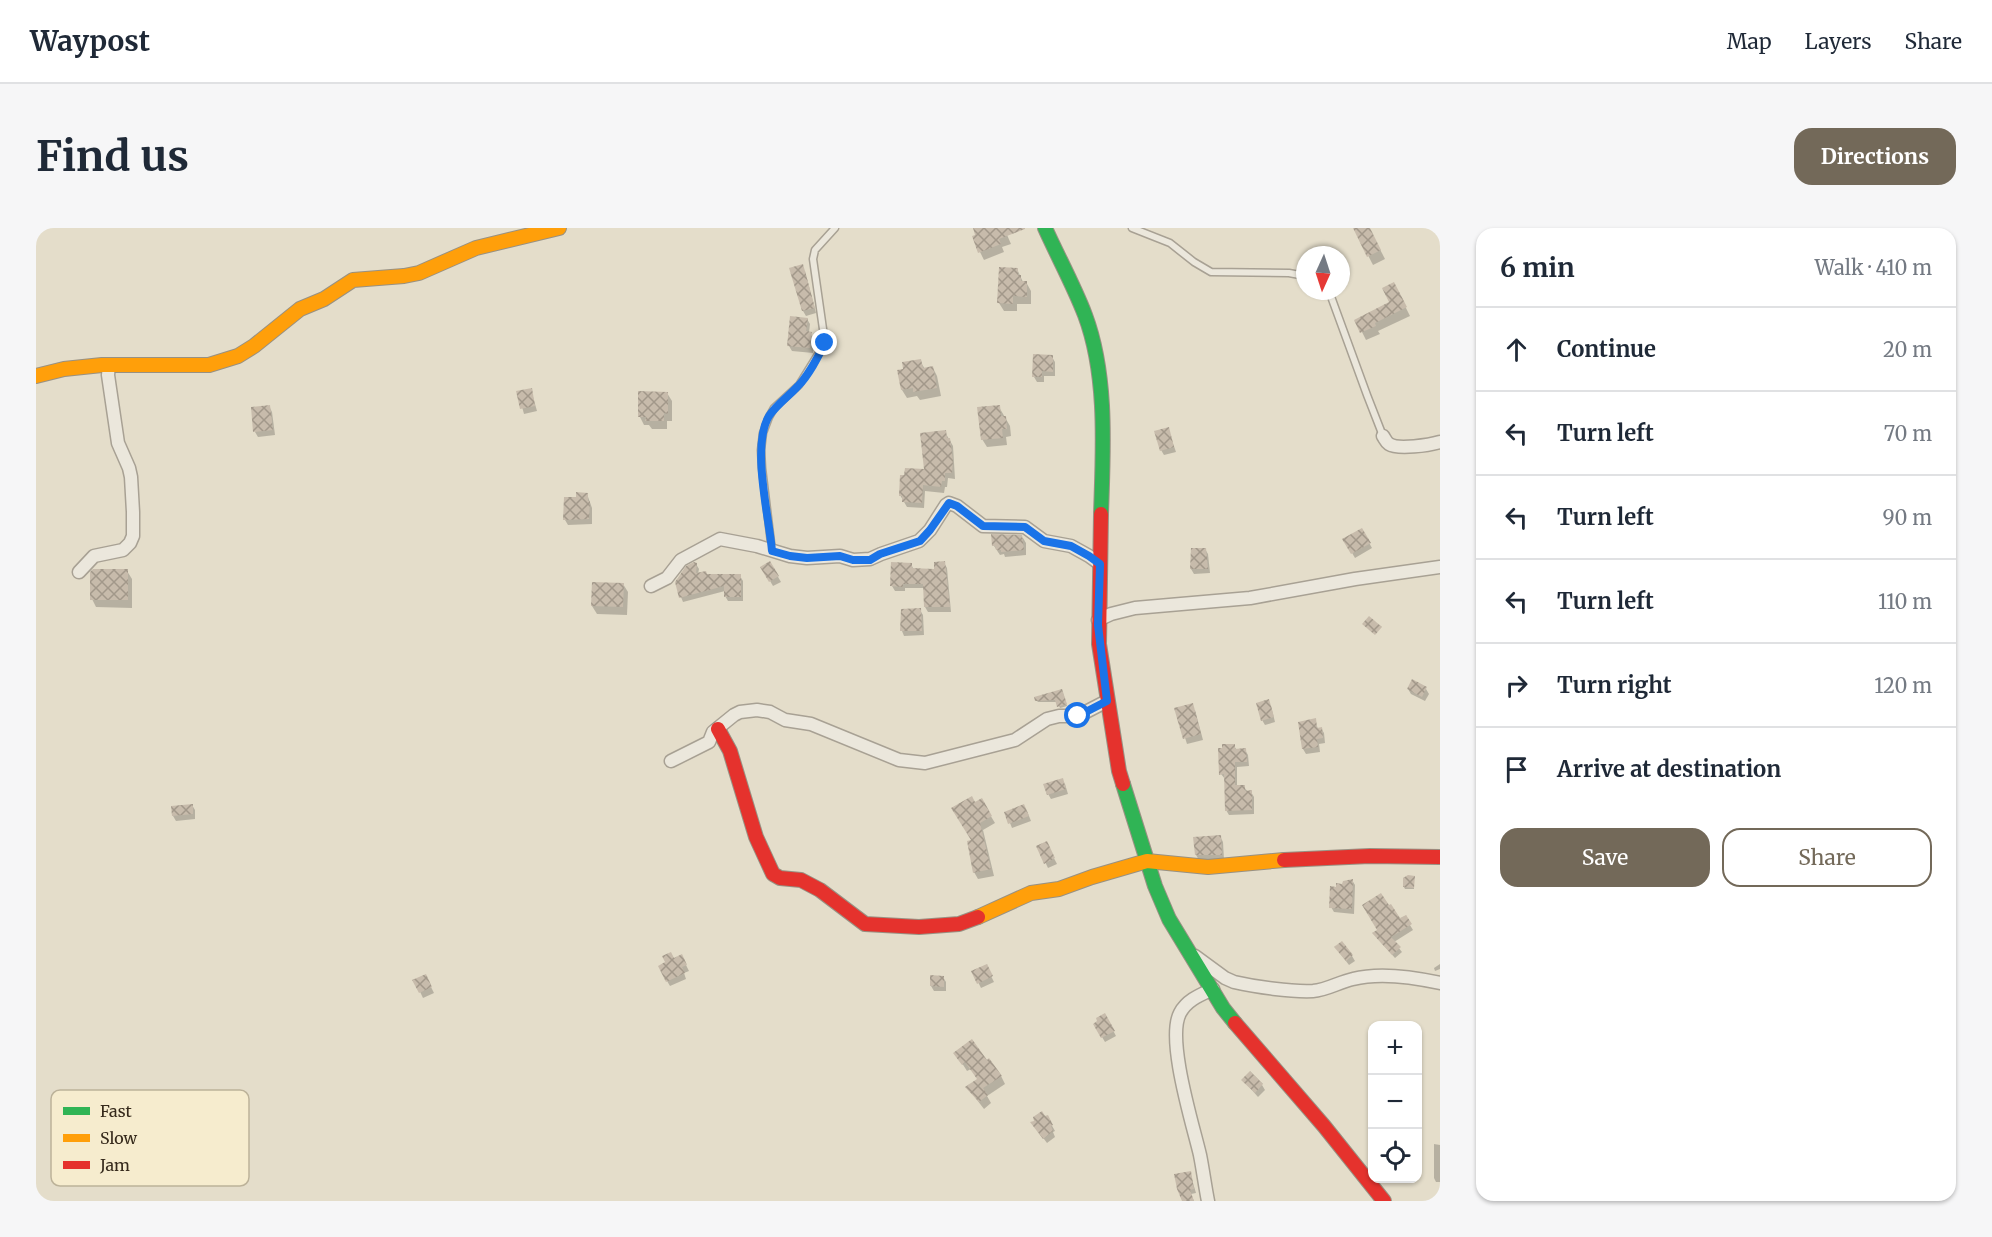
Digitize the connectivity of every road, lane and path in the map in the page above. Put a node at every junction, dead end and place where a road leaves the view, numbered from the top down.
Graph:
1 (559, 228) edge
2 (835, 228) edge
3 (1045, 228) edge
4 (1132, 228) edge
5 (1296, 274) edge
6 (1332, 300) edge
7 (109, 364) junction
8 (36, 376) edge
9 (1383, 436) joint
10 (1440, 442) edge
11 (772, 551) junction
12 (1100, 564) junction
13 (1440, 567) edge
14 (79, 572) dead end
15 (651, 586) dead end
16 (1098, 620) junction
17 (1107, 701) junction
18 (718, 729) junction
19 (671, 761) dead end
20 (1440, 857) edge
21 (1147, 861) junction
22 (1188, 951) junction
23 (1440, 983) edge
24 (1213, 989) junction
25 (1208, 1201) edge
26 (1384, 1201) edge

1 - 7 street
2 - 11 lane
3 - 12 street
4 - 5 lane
6 - 9 lane
7 - 8 street
7 - 14 street
9 - 10 street
11 - 12 street
11 - 15 street
12 - 16 street
13 - 16 street
16 - 17 street
17 - 18 street
17 - 21 street
18 - 19 street
18 - 21 street
20 - 21 street
21 - 22 street
22 - 23 street
22 - 24 street
24 - 25 street
24 - 26 street

